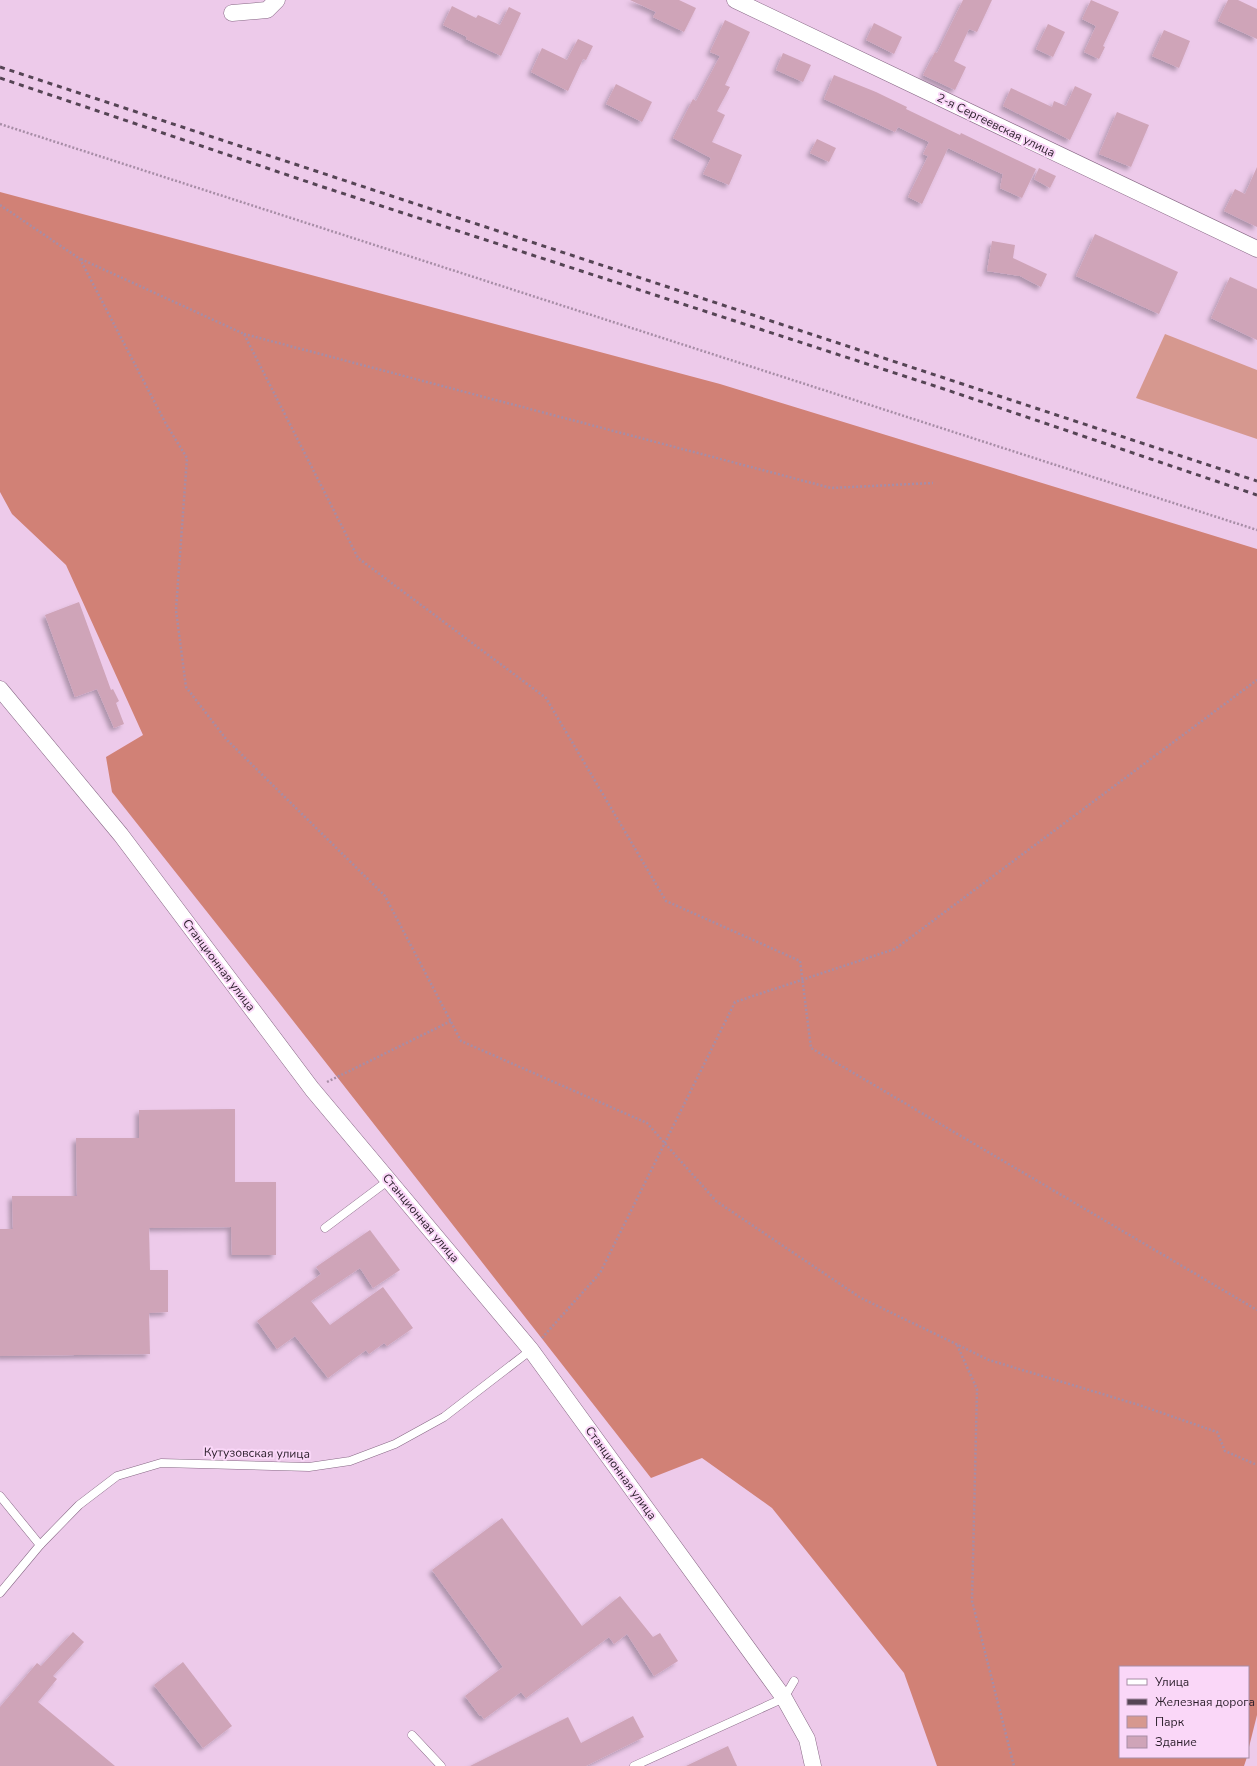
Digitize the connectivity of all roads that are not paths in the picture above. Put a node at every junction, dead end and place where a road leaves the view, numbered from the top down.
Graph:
1 (277, 0) edge
2 (735, 0) edge
3 (232, 13) dead end
4 (1257, 249) edge
5 (0, 689) edge
6 (389, 1180) junction
7 (325, 1228) dead end
8 (531, 1350) junction
9 (0, 1496) edge
10 (40, 1545) junction
11 (0, 1593) edge
12 (794, 1681) dead end
13 (784, 1698) junction
14 (412, 1735) dead end
15 (441, 1766) edge
16 (634, 1766) edge
17 (813, 1766) edge

1 - 3 street
2 - 4 street, 2-я Сергеевская улица
5 - 6 street, Станционная улица
6 - 7 lane
6 - 8 street, Станционная улица
8 - 10 lane, Кутузовская улица
8 - 13 street, Станционная улица
9 - 10 lane
10 - 11 lane, Кутузовская улица
12 - 13 lane
13 - 16 lane
13 - 17 street, Станционная улица
14 - 15 lane

